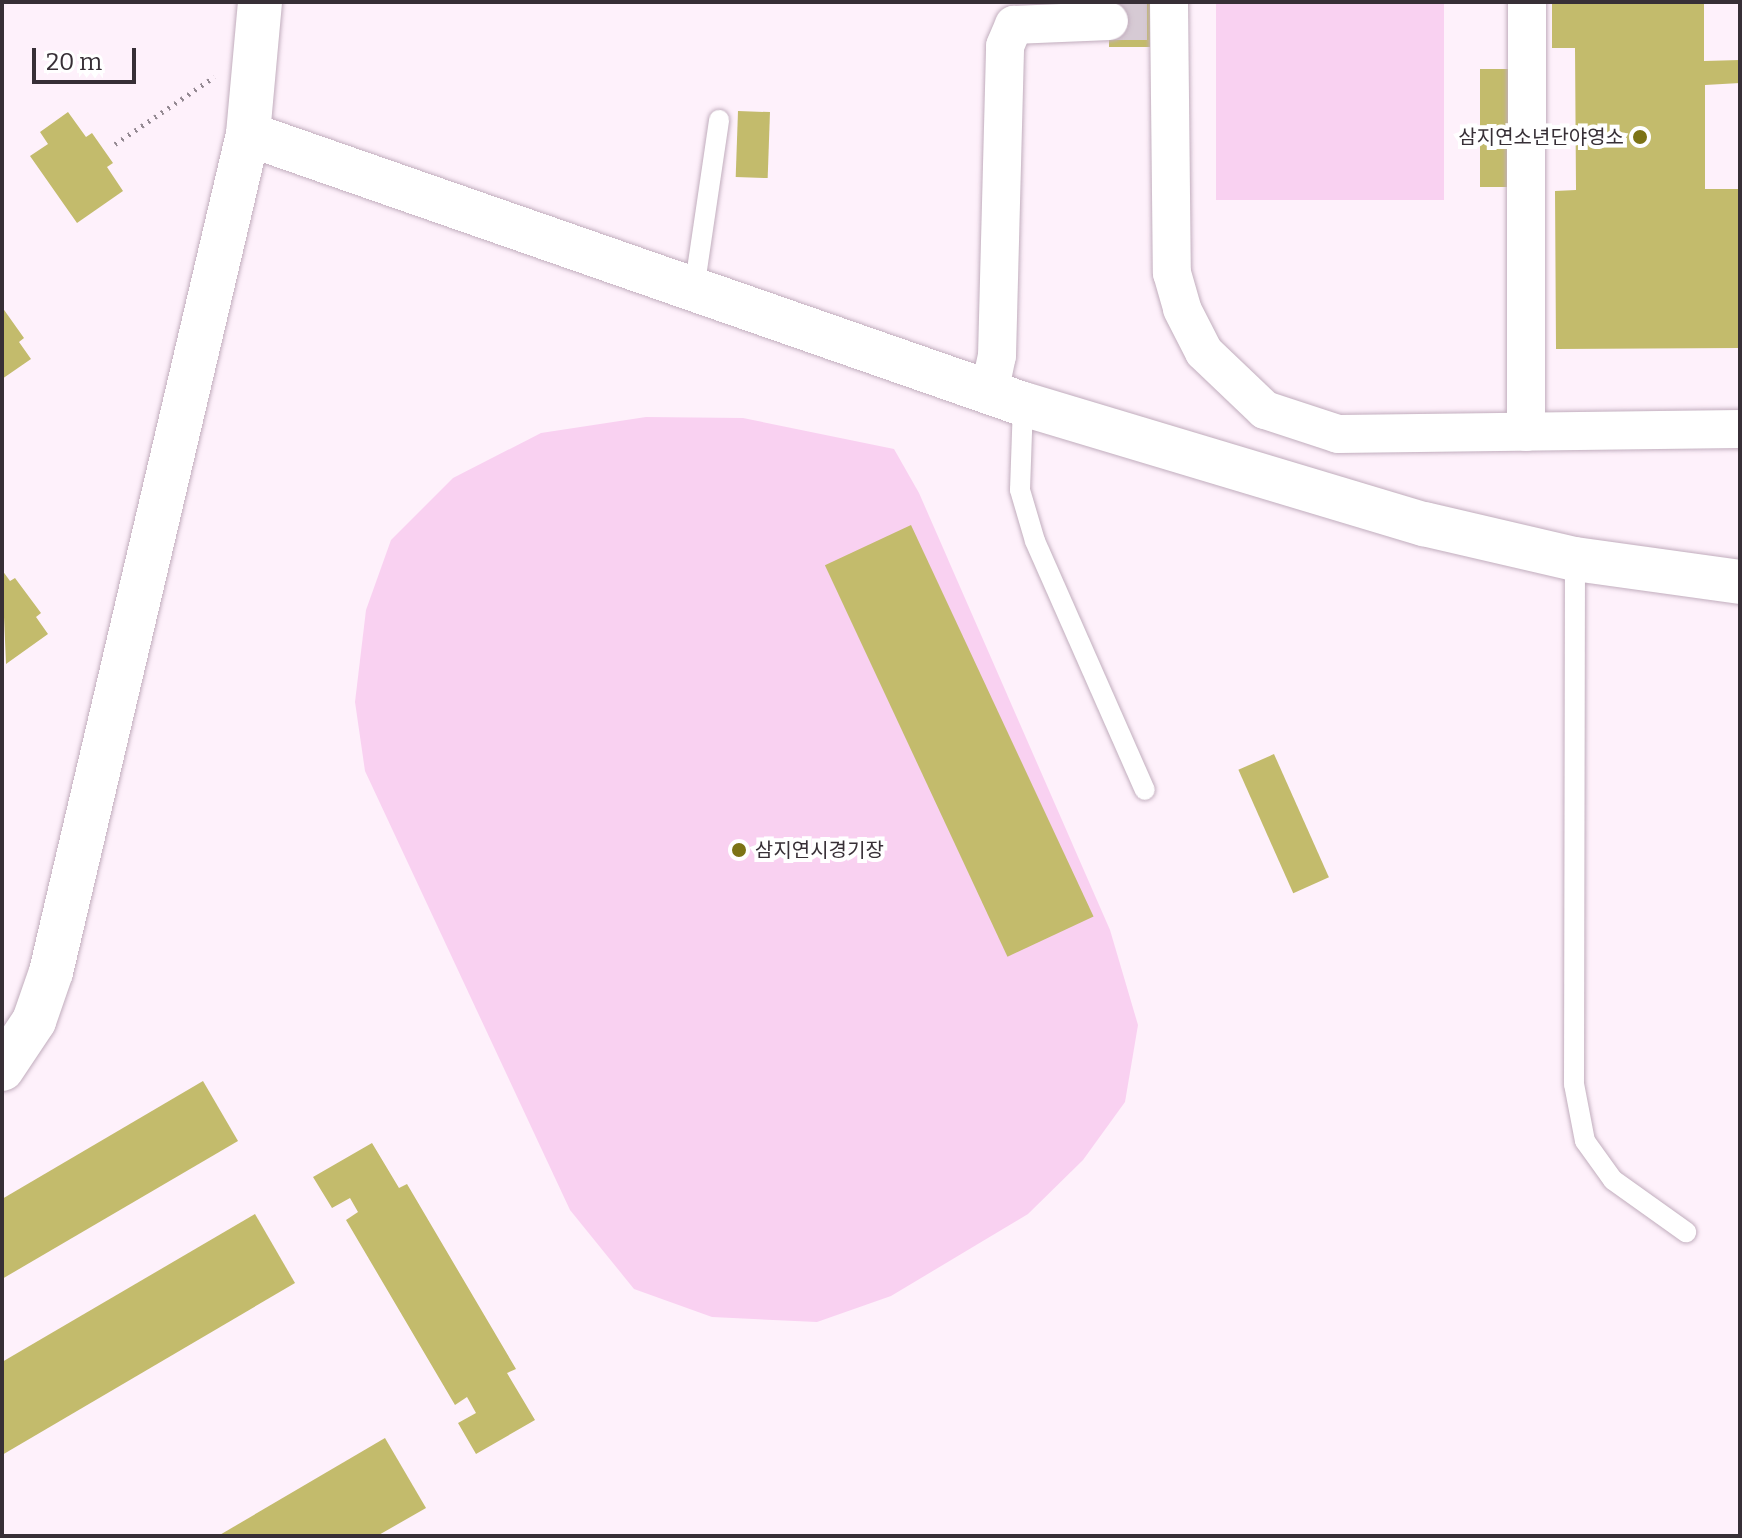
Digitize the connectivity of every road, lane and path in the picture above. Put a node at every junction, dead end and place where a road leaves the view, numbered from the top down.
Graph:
1 (260, 2) edge
2 (1527, 2) edge
3 (1163, 15) edge
4 (1109, 21) tunnel mouth
5 (257, 62) junction
6 (719, 120) dead end
7 (248, 134) junction
8 (115, 144) dead end
9 (694, 290) junction
10 (1006, 398) junction
11 (1740, 429) edge
12 (1526, 432) junction
13 (1575, 559) junction
14 (1740, 582) edge
15 (1145, 790) dead end
16 (2, 1069) edge
17 (1686, 1232) dead end

1 - 5 street
2 - 12 street
3 - 12 street
4 - 10 street
5 - 7 street
5 - 8 path
6 - 9 lane
7 - 9 street
7 - 16 street
9 - 10 street
10 - 13 street
10 - 15 lane
11 - 12 street
13 - 14 street
13 - 17 lane

